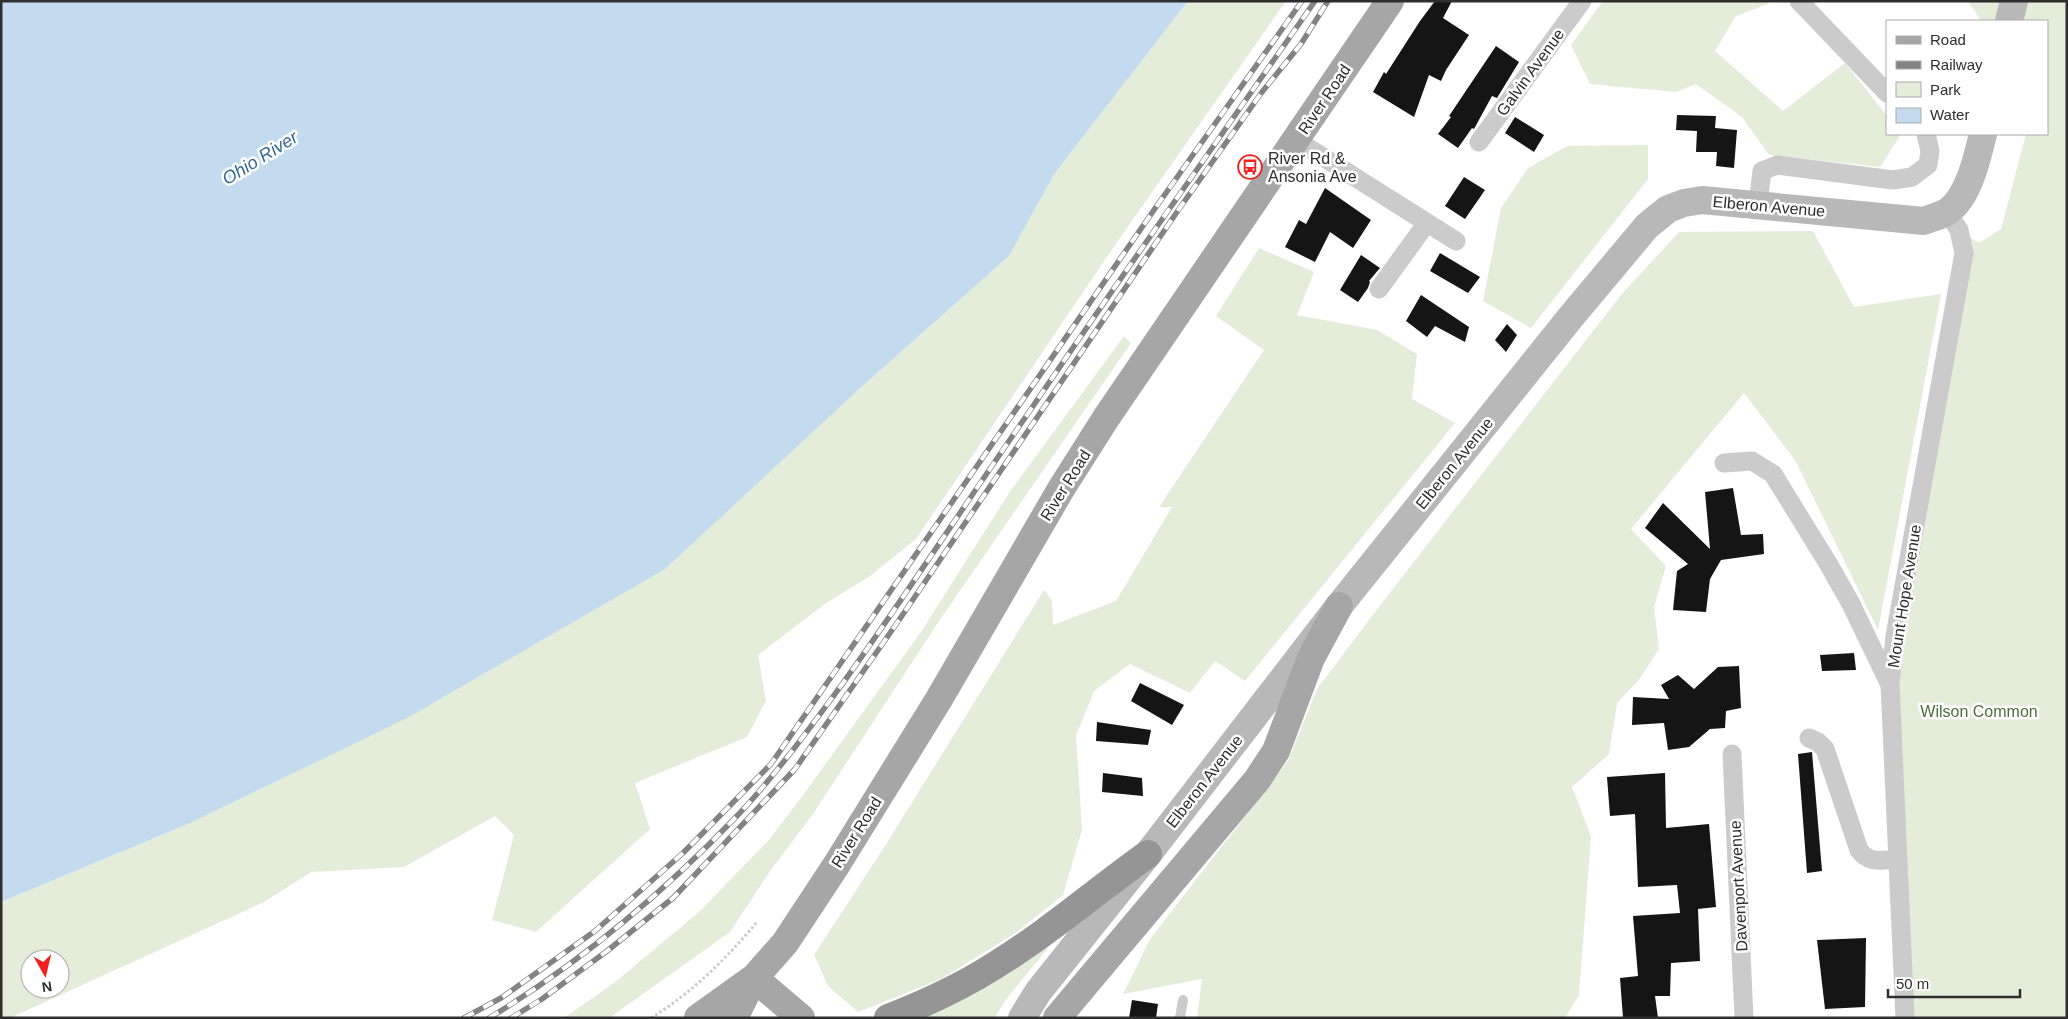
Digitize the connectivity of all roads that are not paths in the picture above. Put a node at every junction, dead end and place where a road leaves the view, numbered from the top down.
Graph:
1 (1390, 1) edge
2 (1582, 1) edge
3 (1798, 1) edge
4 (2014, 1) edge
5 (2009, 20) edge
6 (1886, 91) edge
7 (1926, 135) edge
8 (1983, 135) edge
9 (1296, 140) junction
10 (1479, 142) dead end
11 (1758, 205) junction
12 (1947, 212) junction
13 (1426, 224) junction
14 (1456, 241) dead end
15 (1379, 290) dead end
16 (1724, 463) dead end
17 (1340, 606) junction
18 (1890, 684) junction
19 (1809, 738) dead end
20 (1732, 754) dead end
21 (1148, 854) junction
22 (1897, 859) junction
23 (754, 978) junction
24 (1183, 1000) dead end
25 (1028, 1015) edge
26 (698, 1018) edge
27 (734, 1018) edge
28 (801, 1018) edge
29 (888, 1018) edge
30 (1057, 1018) edge
31 (1180, 1018) edge
32 (1744, 1018) edge
33 (1905, 1018) edge

1 - 9 main road, River Road
2 - 10 street, Galvin Avenue
3 - 6 street
4 - 5 street
7 - 11 street
8 - 12 street, Elberon Avenue
9 - 13 street
9 - 23 main road, River Road
11 - 12 street, Elberon Avenue
11 - 17 street, Elberon Avenue
12 - 18 street, Mount Hope Avenue
13 - 14 street
13 - 15 street
16 - 18 street
17 - 21 street, Elberon Avenue
17 - 30 main road
18 - 22 street, Mount Hope Avenue
19 - 22 street
20 - 32 street, Davenport Avenue
21 - 25 street, Elberon Avenue
21 - 29 highway
22 - 33 street, Mount Hope Avenue
23 - 26 main road, River Road
23 - 27 main road, River Road
23 - 28 main road
24 - 31 lane

